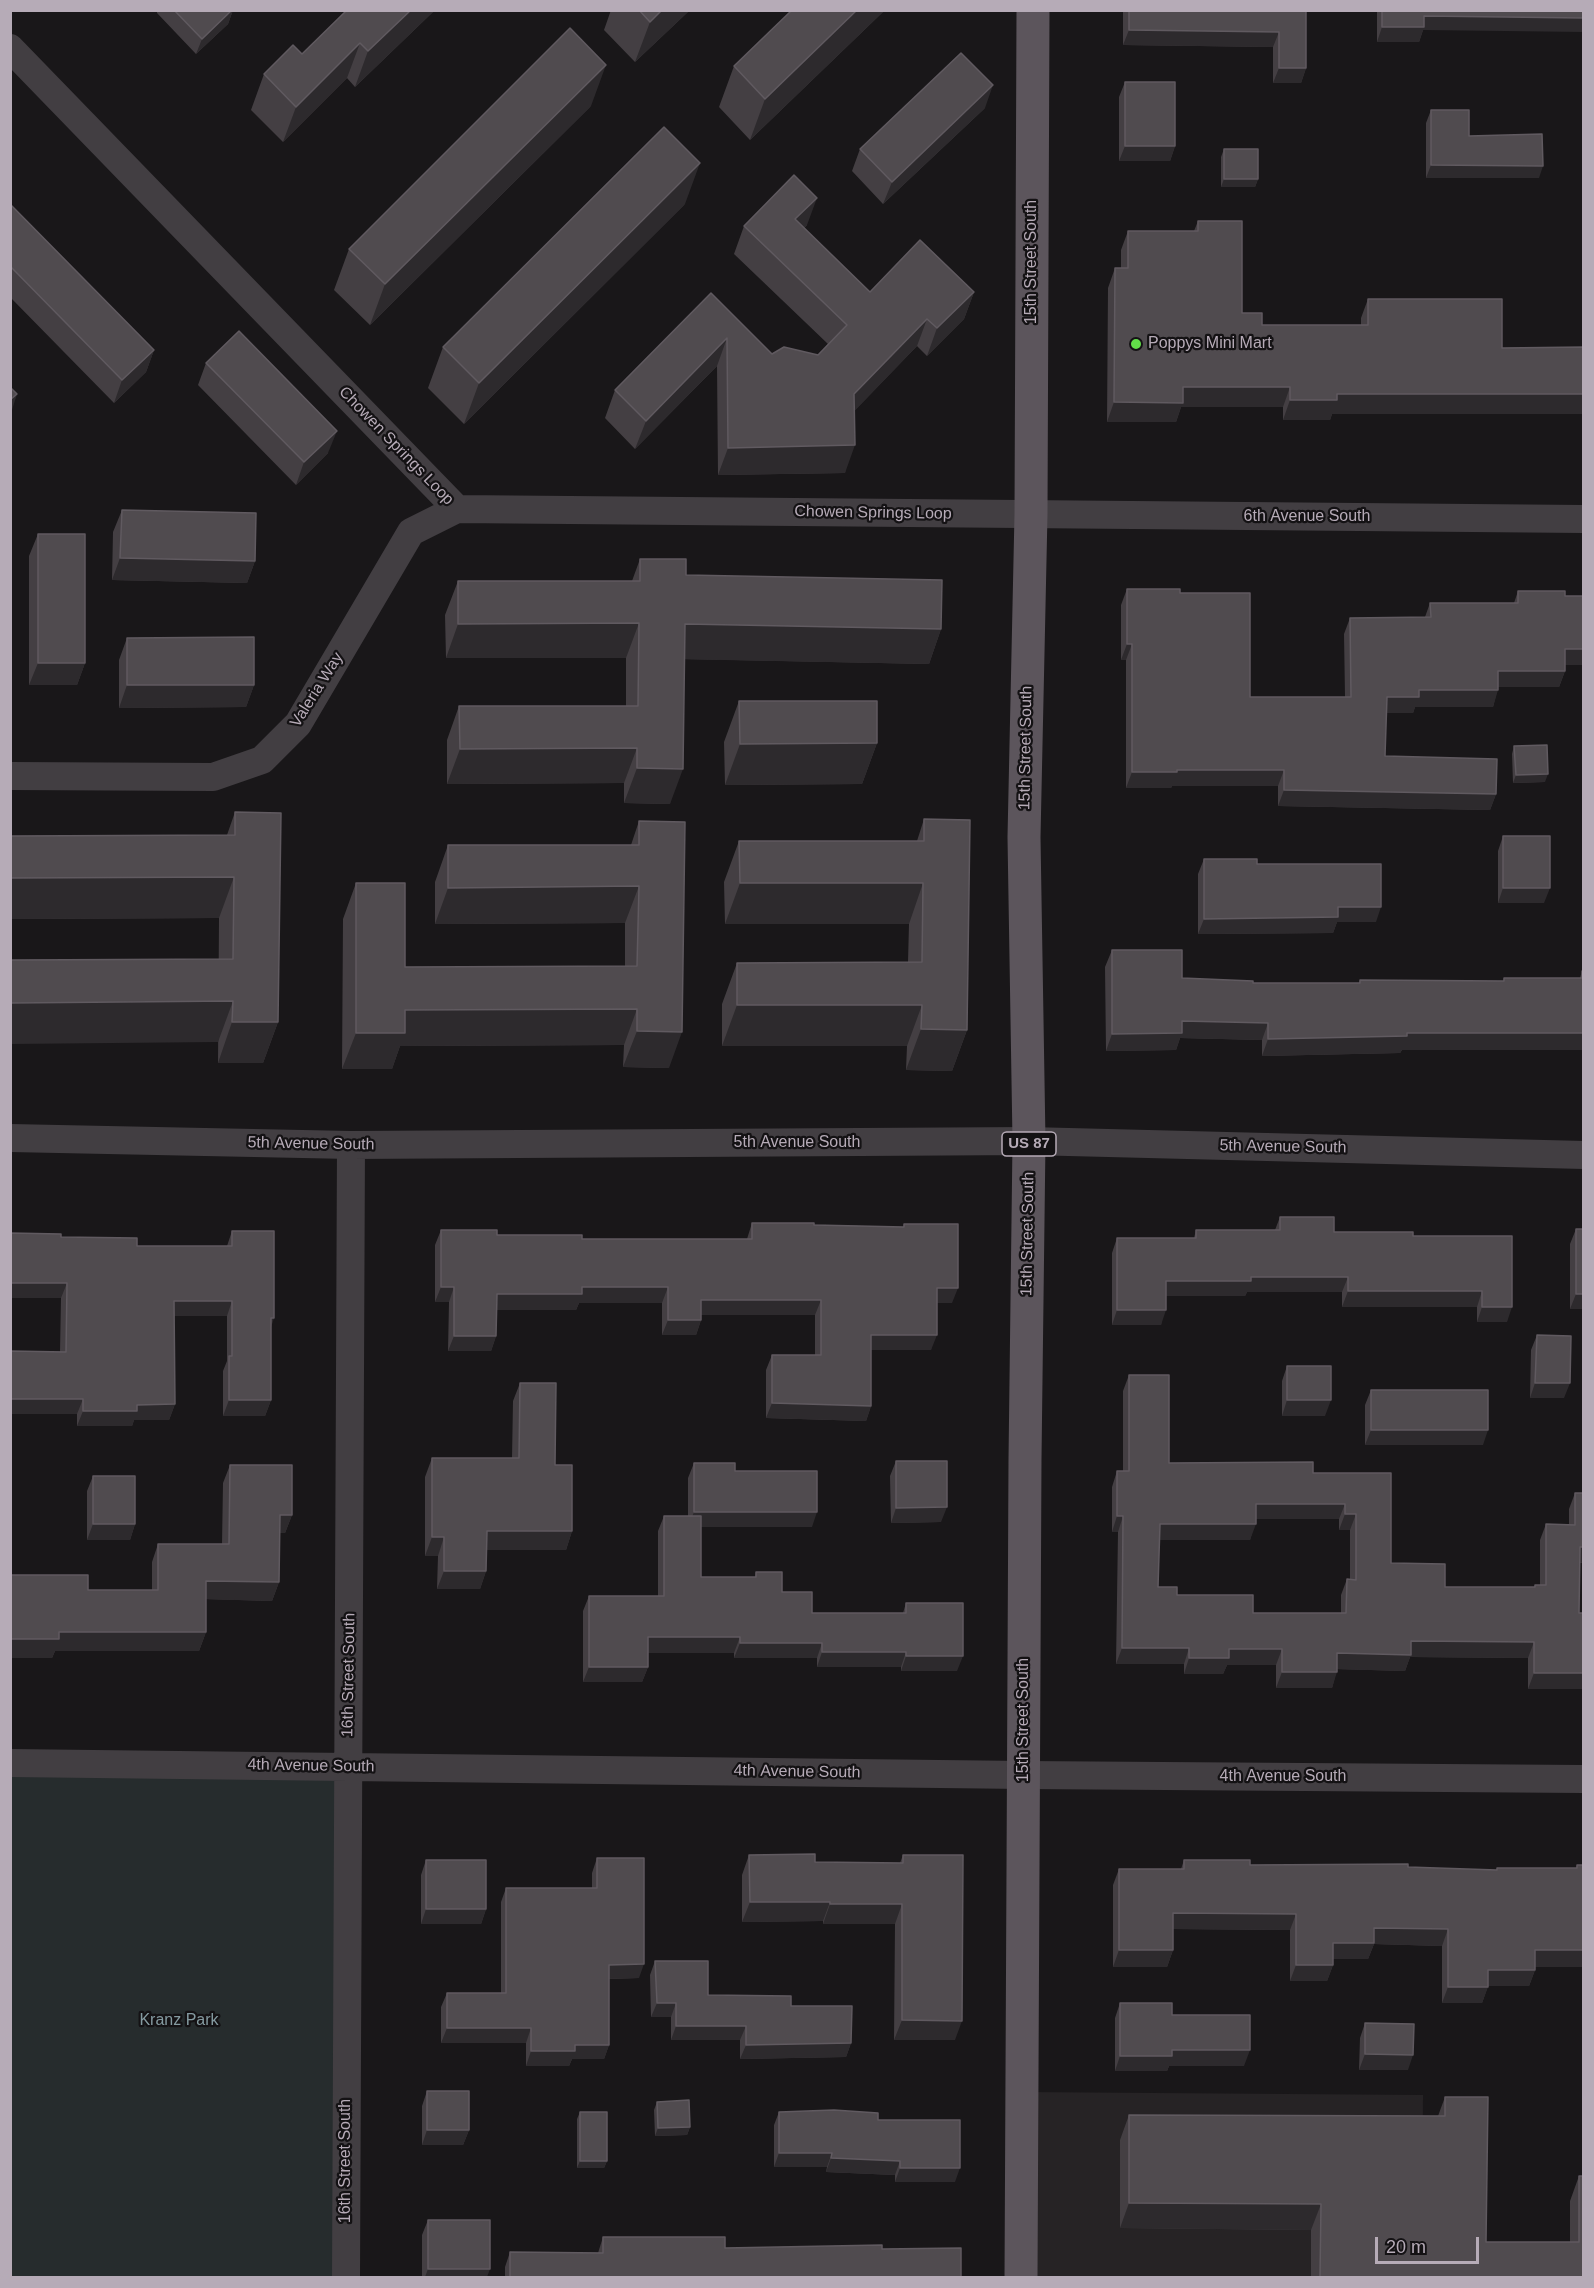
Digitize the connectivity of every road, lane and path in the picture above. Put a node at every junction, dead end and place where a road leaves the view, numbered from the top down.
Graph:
1 (1033, 10) edge
2 (10, 48) edge
3 (457, 509) junction
4 (1031, 514) junction
5 (1584, 519) edge
6 (10, 776) edge
7 (10, 1138) edge
8 (1029, 1142) junction
9 (351, 1145) junction
10 (1584, 1155) edge
11 (10, 1763) edge
12 (348, 1766) junction
13 (1024, 1775) junction
14 (1584, 1779) edge
15 (346, 2277) edge
16 (1021, 2277) edge

1 - 4 main road, 15th Street South / US 87
2 - 3 street, Chowen Springs Loop
3 - 4 street, Chowen Springs Loop
3 - 6 street, Valeria Way
4 - 5 street, 6th Avenue South
4 - 8 main road, 15th Street South / US 87
7 - 9 street, 5th Avenue South
8 - 9 street, 5th Avenue South
8 - 10 street, 5th Avenue South
8 - 13 main road, 15th Street South / US 87
9 - 12 street, 16th Street South
11 - 12 street, 4th Avenue South
12 - 13 street, 4th Avenue South
12 - 15 street, 16th Street South
13 - 14 street, 4th Avenue South
13 - 16 main road, 15th Street South / US 87

